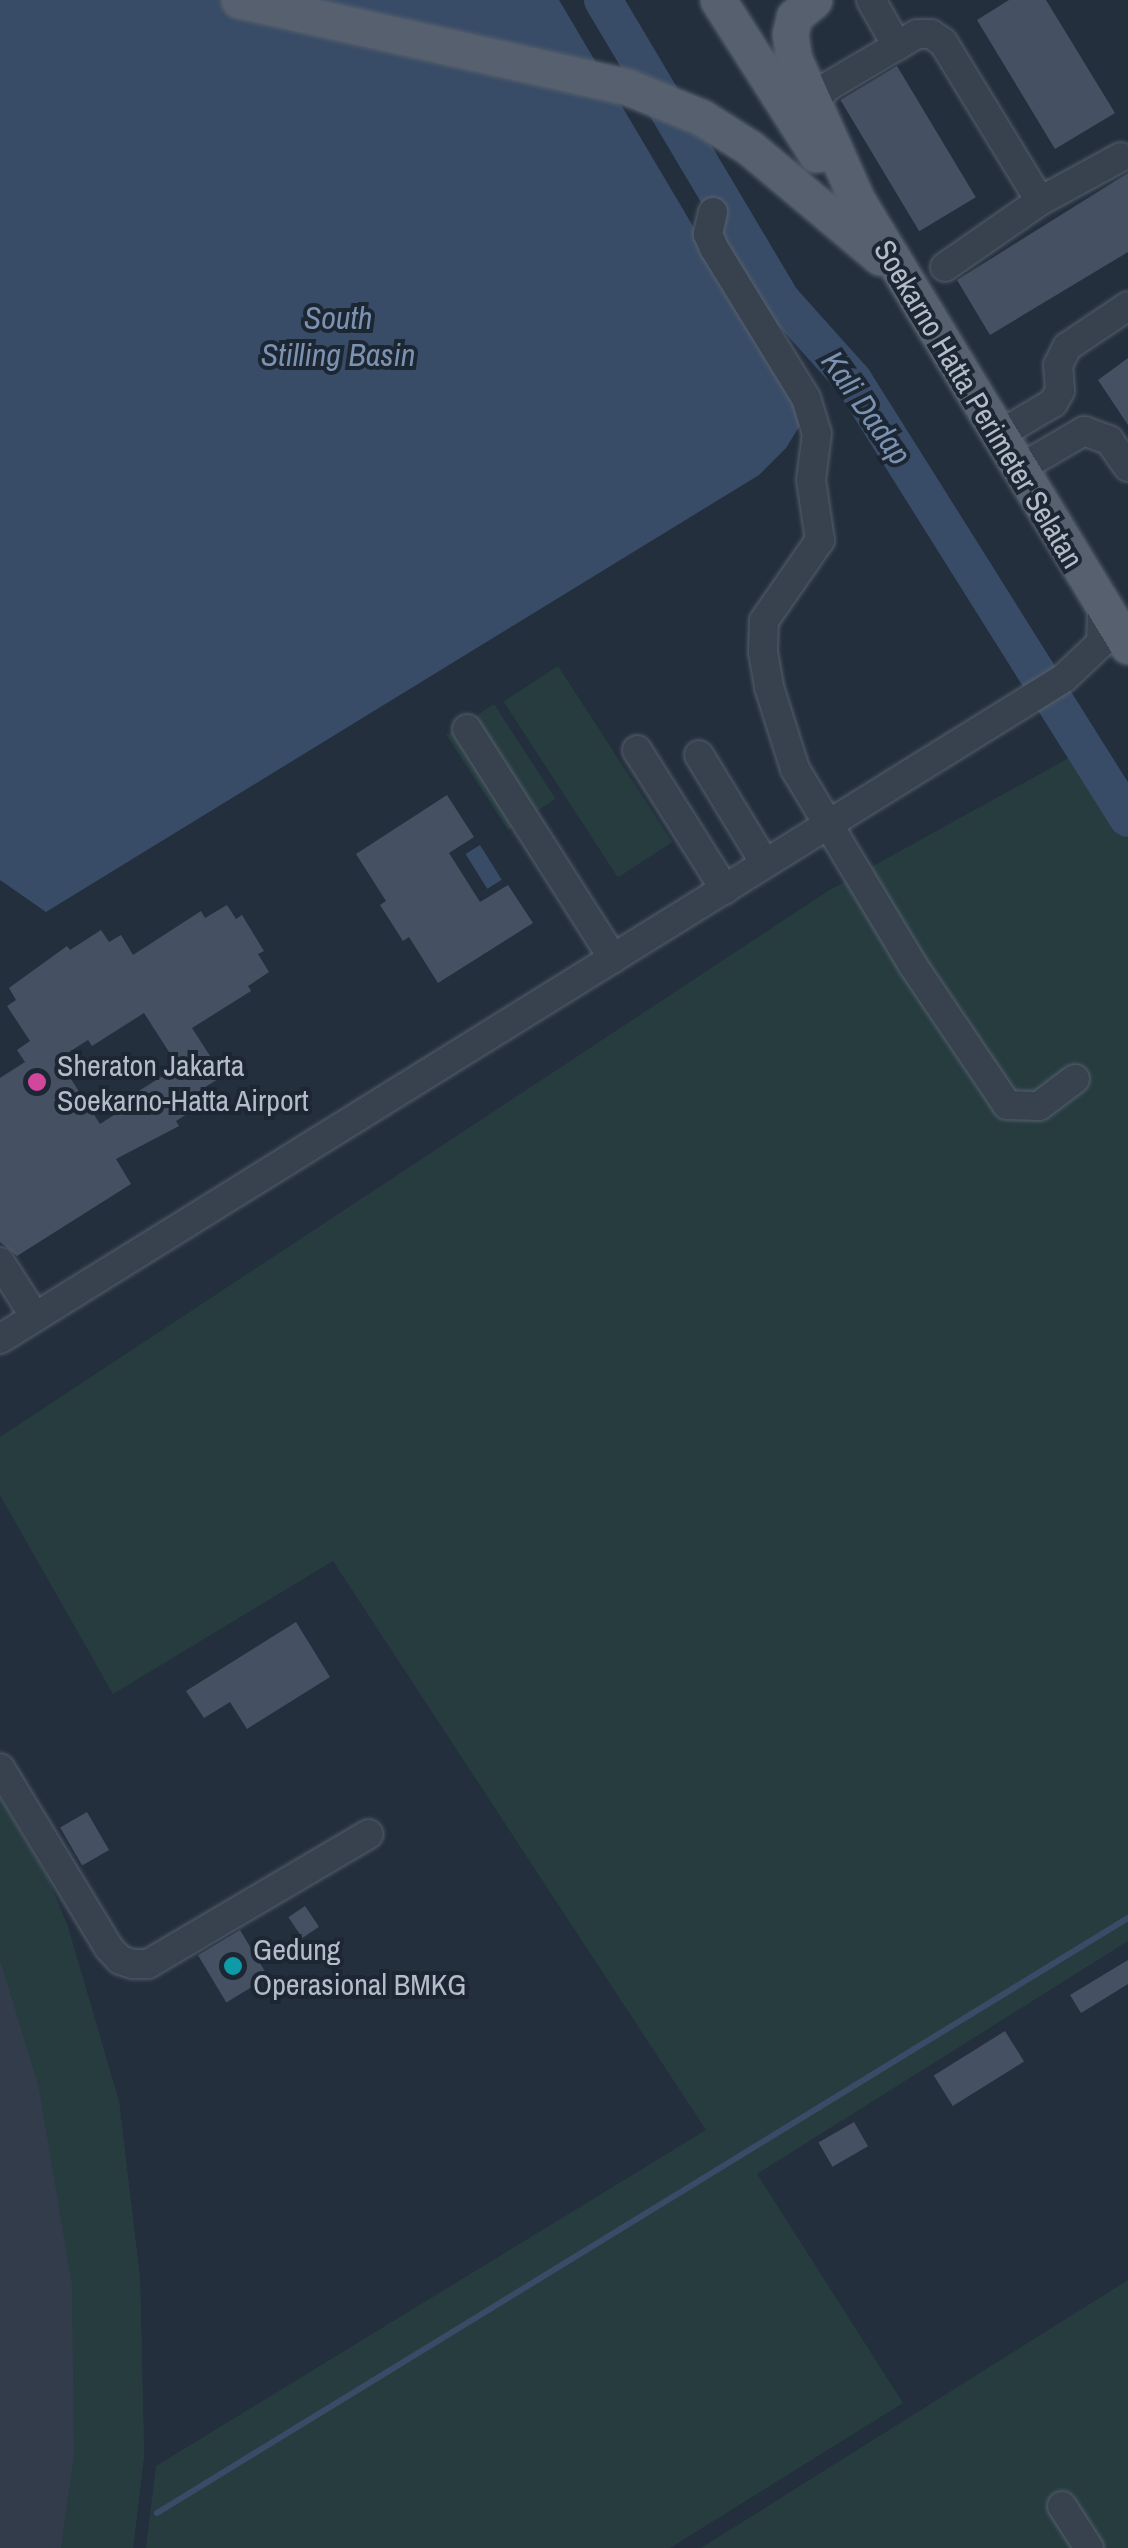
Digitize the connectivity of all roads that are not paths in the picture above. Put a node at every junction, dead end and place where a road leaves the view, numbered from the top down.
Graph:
1 (238, 0) edge
2 (718, 0) edge
3 (814, 0) edge
4 (871, 0) edge
5 (897, 46) junction
6 (812, 105) junction
7 (1121, 157) dead end
8 (856, 200) junction
9 (1040, 201) junction
10 (714, 212) dead end
11 (945, 267) dead end
12 (900, 273) junction
13 (1128, 306) edge
14 (999, 434) junction
15 (1128, 467) edge
16 (1017, 470) junction
17 (1102, 608) junction
18 (1126, 640) edge
19 (467, 729) dead end
20 (637, 750) dead end
21 (700, 755) dead end
22 (831, 824) junction
23 (764, 862) junction
24 (725, 890) junction
25 (613, 958) junction
26 (1075, 1078) dead end
27 (0, 1262) edge
28 (36, 1317) junction
29 (0, 1339) edge
30 (0, 1768) edge
31 (368, 1834) dead end
32 (1062, 2506) dead end
33 (1089, 2548) edge

1 - 12 main road
2 - 8 main road, Soekarno Hatta Perimeter Selatan
3 - 6 main road, Soekarno Hatta Perimeter Selatan
4 - 5 street
5 - 6 street
5 - 9 street
6 - 8 main road, Soekarno Hatta Perimeter Selatan
7 - 9 street
8 - 12 main road, Soekarno Hatta Perimeter Selatan
9 - 11 street
10 - 22 street
12 - 14 main road, Soekarno Hatta Perimeter Selatan
13 - 14 street
14 - 16 main road, Soekarno Hatta Perimeter Selatan
15 - 16 street
16 - 17 main road, Soekarno Hatta Perimeter Selatan
17 - 18 main road, Soekarno Hatta Perimeter Selatan
17 - 22 street
19 - 25 street
20 - 24 street
21 - 23 street
22 - 23 street
22 - 26 street
23 - 24 street
24 - 25 street
25 - 28 street
27 - 28 street
28 - 29 street
30 - 31 street
32 - 33 street

